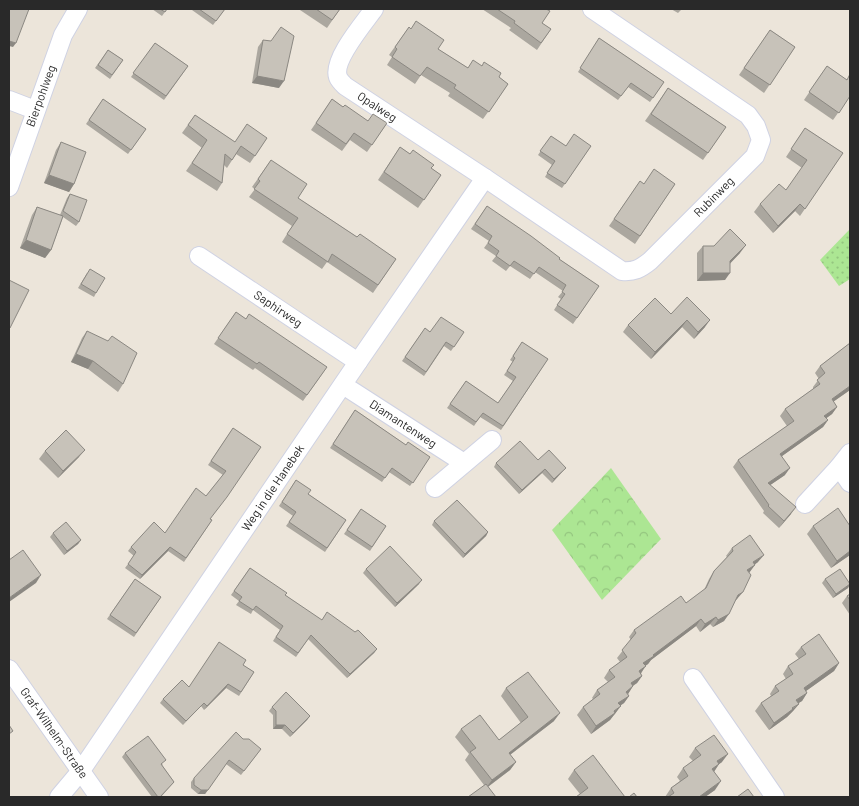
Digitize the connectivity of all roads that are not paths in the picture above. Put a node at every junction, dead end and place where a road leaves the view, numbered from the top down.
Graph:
1 (78, 9) edge
2 (374, 9) edge
3 (596, 10) edge
4 (9, 100) edge
5 (35, 110) junction
6 (485, 178) junction
7 (9, 187) edge
8 (199, 256) dead end
9 (358, 362) junction
10 (343, 385) junction
11 (492, 440) dead end
12 (850, 453) edge
13 (464, 463) junction
14 (839, 467) junction
15 (850, 483) edge
16 (435, 488) dead end
17 (805, 504) dead end
18 (9, 669) edge
19 (693, 678) dead end
20 (80, 772) junction
21 (59, 797) edge
22 (99, 797) edge
23 (775, 797) edge

1 - 5 street, Bierpohlweg
2 - 6 street, Opalweg
3 - 6 street, Rubinweg
4 - 5 street
5 - 7 street, Bierpohlweg
6 - 9 street, Weg in die Hanebek
8 - 9 street, Saphirweg
9 - 10 street, Weg in die Hanebek
10 - 13 street, Diamantenweg
10 - 20 street, Weg in die Hanebek
11 - 13 street
12 - 14 street
13 - 16 street
14 - 15 street
14 - 17 street
18 - 20 street, Graf-Wilhelm-Straße
19 - 23 street
20 - 21 street, Weg in die Hanebek
20 - 22 street, Graf-Wilhelm-Straße

